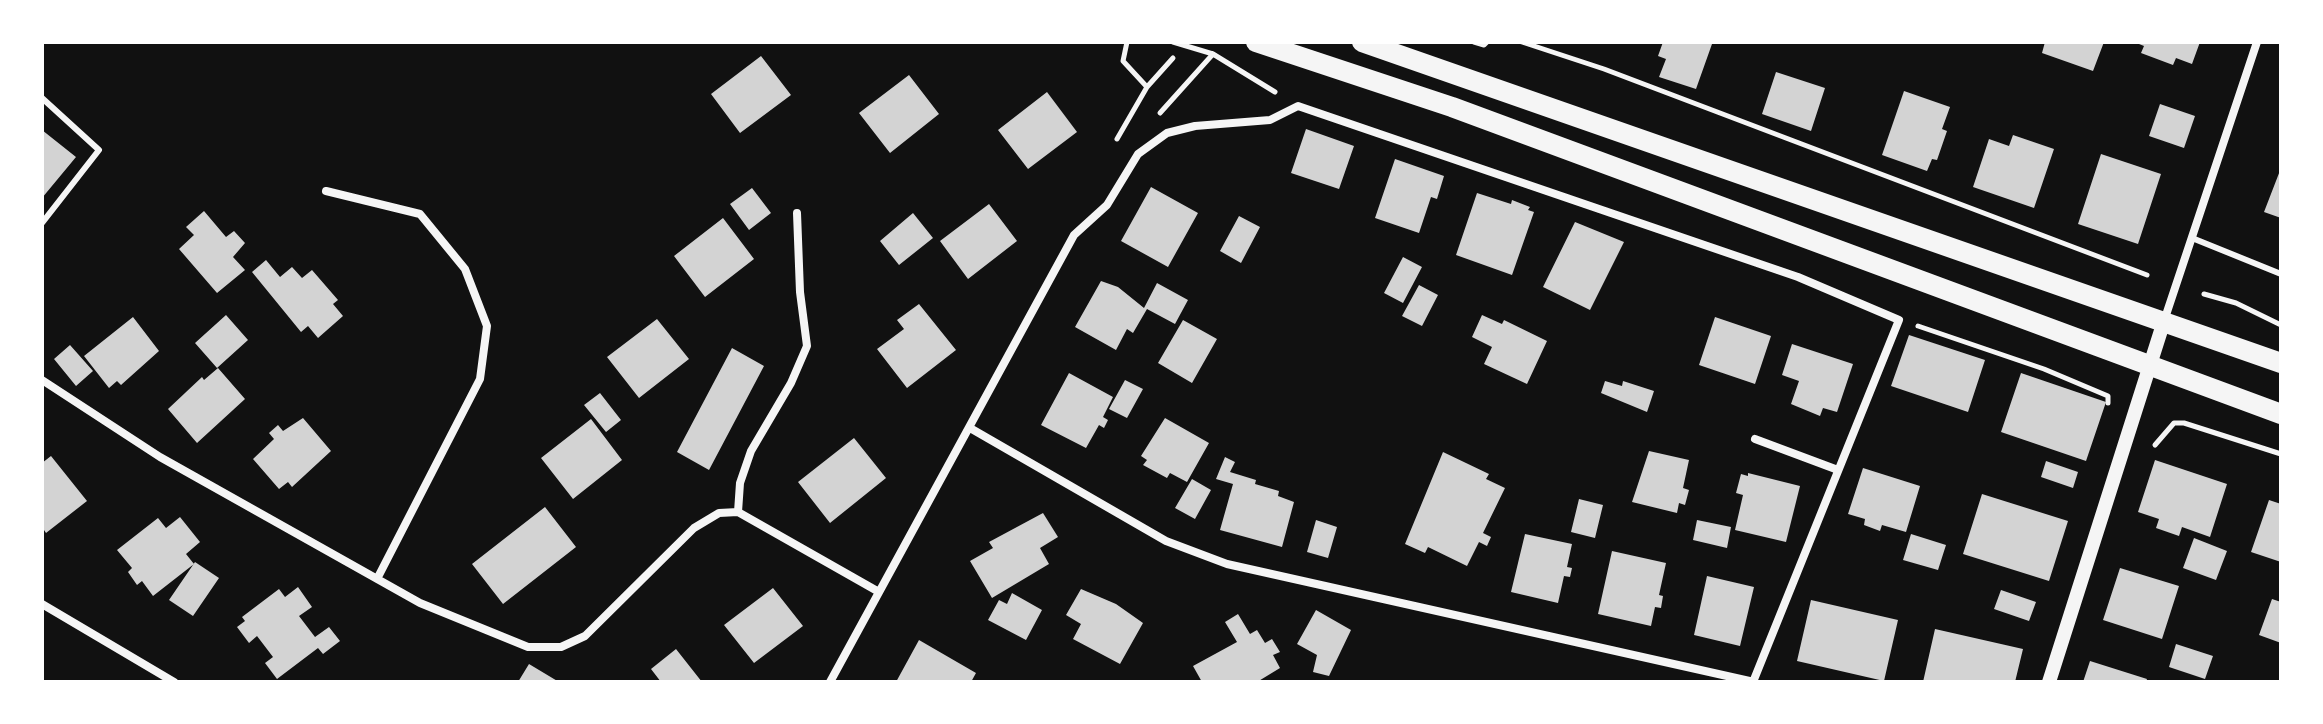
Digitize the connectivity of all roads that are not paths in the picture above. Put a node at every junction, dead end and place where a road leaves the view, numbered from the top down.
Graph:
1 (1256, 42) edge
2 (1362, 42) edge
3 (2257, 42) edge
4 (42, 98) edge
5 (326, 191) dead end
6 (797, 213) dead end
7 (42, 223) edge
8 (2192, 238) junction
9 (2281, 274) edge
10 (2164, 321) junction
11 (2281, 363) edge
12 (2151, 365) junction
13 (42, 380) edge
14 (2281, 414) edge
15 (970, 428) junction
16 (1755, 439) dead end
17 (1838, 470) junction
18 (738, 512) junction
19 (377, 579) junction
20 (879, 592) junction
21 (42, 604) edge
22 (174, 682) edge
23 (830, 682) edge
24 (1753, 682) edge
25 (2049, 682) edge

1 - 12 main road
2 - 10 main road
3 - 8 street
4 - 7 lane
5 - 19 street
6 - 18 street
8 - 9 lane
8 - 10 street
10 - 11 main road
10 - 12 street
12 - 14 main road
12 - 25 street
13 - 19 street
15 - 17 street
15 - 20 street
15 - 24 street
16 - 17 street
17 - 24 street
18 - 19 street
18 - 20 street
20 - 23 street
21 - 22 street

